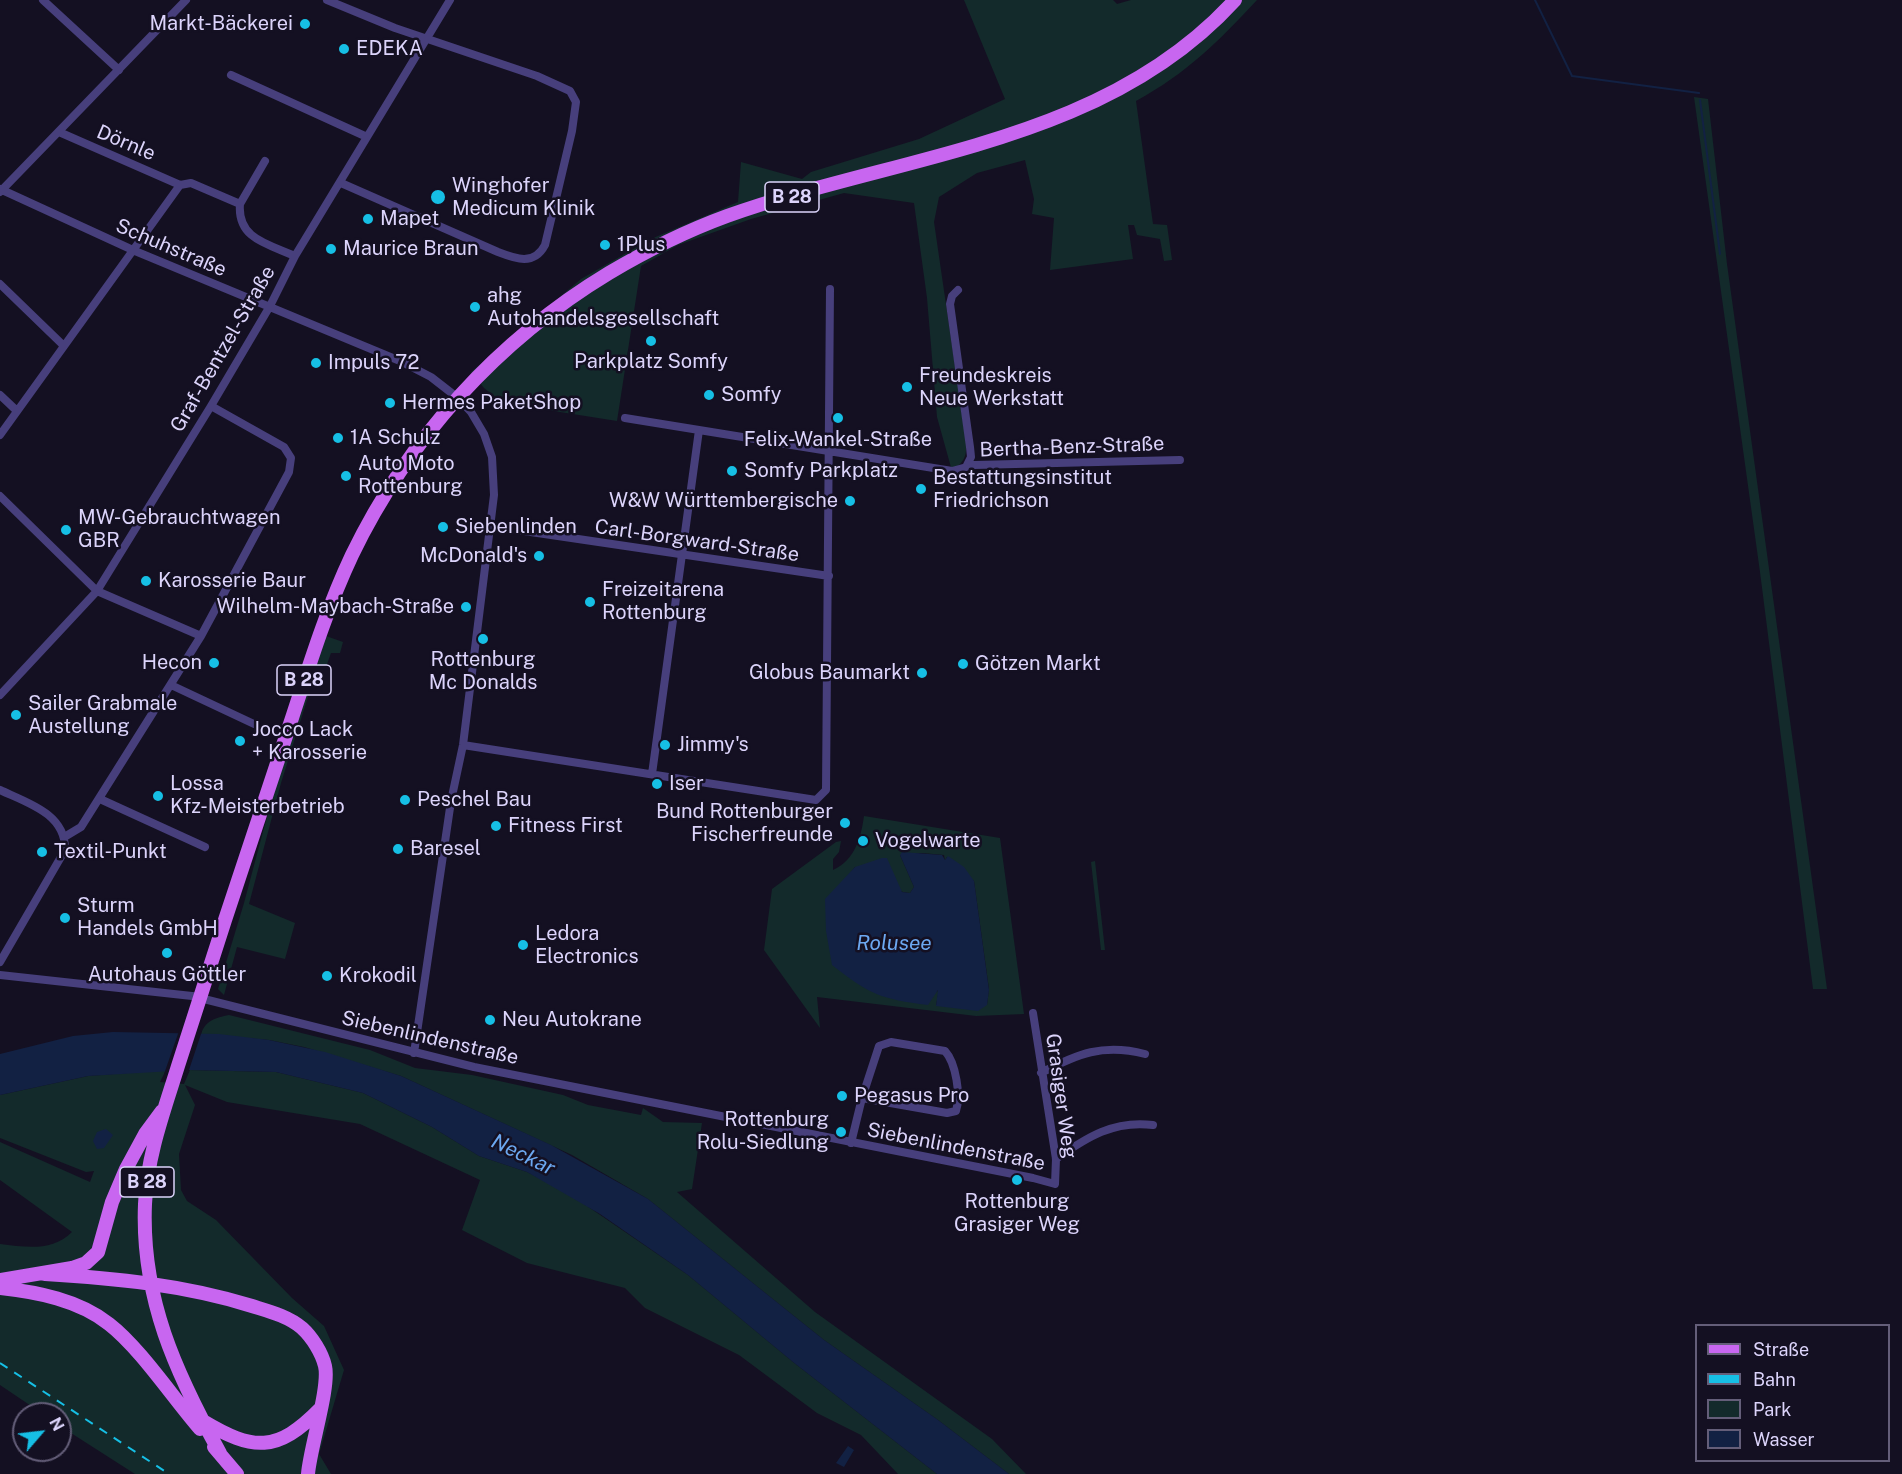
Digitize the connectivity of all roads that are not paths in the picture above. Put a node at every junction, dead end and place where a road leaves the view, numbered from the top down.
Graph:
1 (43, 0) edge
2 (186, 0) edge
3 (327, 0) edge
4 (450, 0) edge
5 (1235, 0) edge
6 (427, 39) junction
7 (119, 70) junction
8 (231, 75) dead end
9 (59, 132) junction
10 (367, 137) junction
11 (265, 161) dead end
12 (341, 183) junction
13 (180, 185) junction
14 (1, 191) edge
15 (240, 204) junction
16 (135, 251) junction
17 (295, 256) junction
18 (0, 284) edge
19 (830, 289) dead end
20 (958, 290) dead end
21 (270, 306) junction
22 (64, 346) junction
23 (0, 395) edge
24 (458, 398) junction
25 (211, 406) junction
26 (17, 411) junction
27 (625, 418) dead end
28 (699, 430) junction
29 (0, 435) edge
30 (829, 449) junction
31 (1180, 460) dead end
32 (965, 468) junction
33 (0, 496) edge
34 (490, 526) junction
35 (682, 555) junction
36 (829, 576) junction
37 (97, 591) junction
38 (201, 636) junction
39 (171, 686) junction
40 (0, 695) edge
41 (254, 723) dead end
42 (463, 745) junction
43 (652, 774) junction
44 (0, 790) edge
45 (100, 799) junction
46 (66, 836) junction
47 (205, 847) dead end
48 (0, 962) edge
49 (0, 975) edge
50 (200, 998) junction
51 (1033, 1013) dead end
52 (414, 1053) junction
53 (1145, 1054) dead end
54 (1041, 1073) junction
55 (862, 1098) junction
56 (167, 1100) junction
57 (1153, 1125) dead end
58 (851, 1143) junction
59 (1056, 1159) junction
60 (1055, 1184) joint
61 (45, 1274) junction
62 (0, 1280) edge
63 (0, 1288) edge
64 (320, 1409) junction
65 (202, 1420) junction
66 (220, 1454) junction
67 (237, 1474) edge
68 (308, 1474) edge

1 - 7 street
2 - 7 street
3 - 6 street
4 - 6 street, Graf-Bentzel-Straße
5 - 24 main road, B 28
6 - 10 street, Graf-Bentzel-Straße
6 - 12 street
7 - 9 street
8 - 10 street
9 - 13 street, Dörnle
9 - 14 street
10 - 12 street, Graf-Bentzel-Straße
11 - 15 street
12 - 17 street, Graf-Bentzel-Straße
13 - 15 street, Dörnle
13 - 16 street
14 - 16 street, Schuhstraße
15 - 17 street
16 - 21 street, Schuhstraße
16 - 22 street
17 - 21 street, Graf-Bentzel-Straße
18 - 22 street
19 - 30 street
20 - 32 street, Bertha-Benz-Straße
21 - 24 street, Schuhstraße
21 - 25 street, Graf-Bentzel-Straße
22 - 26 street
23 - 26 street
24 - 34 street
24 - 50 main road, B 28
25 - 37 street, Graf-Bentzel-Straße
25 - 38 street
26 - 29 street
27 - 28 street
28 - 30 street
28 - 35 street
30 - 32 street, Bertha-Benz-Straße
30 - 36 street
31 - 32 street, Bertha-Benz-Straße
33 - 37 street
34 - 35 street, Carl-Borgward-Straße
34 - 42 street
35 - 36 street, Carl-Borgward-Straße
35 - 43 street
36 - 43 street
37 - 38 street
37 - 40 street, Graf-Bentzel-Straße
38 - 39 street
39 - 41 street
39 - 45 street
42 - 43 street
42 - 52 street
44 - 46 street
45 - 46 street
45 - 47 street
46 - 48 street
49 - 50 street, Siebenlindenstraße
50 - 52 street, Siebenlindenstraße
50 - 56 main road, B 28
51 - 54 street, Grasiger Weg
52 - 58 street, Siebenlindenstraße
53 - 54 street
54 - 59 street, Grasiger Weg
55 - 55 street, Siebenlindenstraße
55 - 58 street, Siebenlindenstraße
56 - 61 main road
56 - 65 main road, B 28
57 - 59 street
58 - 60 street, Siebenlindenstraße
59 - 60 street, Grasiger Weg
61 - 62 main road
61 - 64 main road
63 - 66 main road
64 - 65 main road
64 - 68 main road
65 - 66 main road, B 28
66 - 67 main road, B 28

